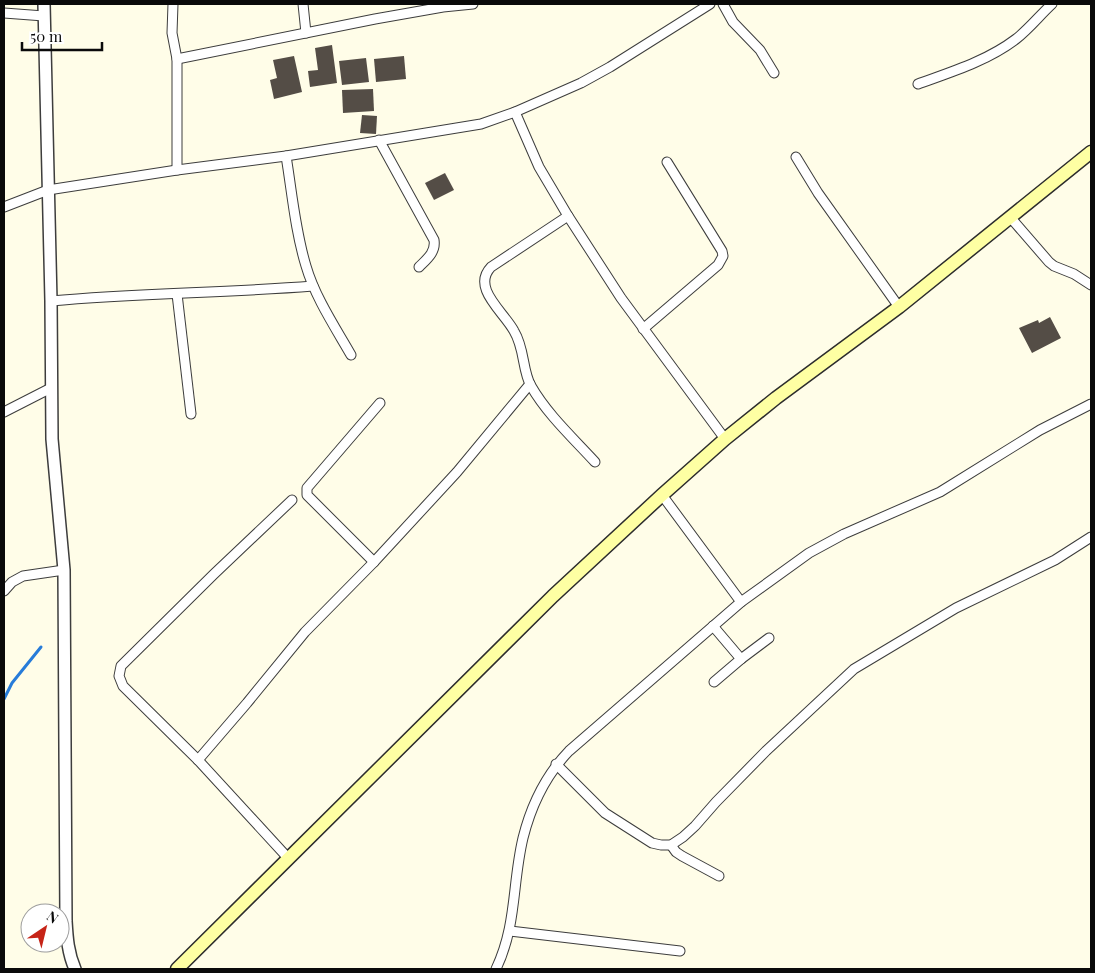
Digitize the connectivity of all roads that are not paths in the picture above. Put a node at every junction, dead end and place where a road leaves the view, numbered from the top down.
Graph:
1 (172, 4) edge
2 (303, 4) edge
3 (473, 4) edge
4 (710, 4) edge
5 (724, 4) edge
6 (1052, 4) edge
7 (44, 10) edge
8 (4, 13) edge
9 (306, 33) junction
10 (177, 59) junction
11 (774, 73) dead end
12 (918, 84) dead end
13 (515, 112) junction
14 (380, 140) junction
15 (1091, 152) edge
16 (286, 156) junction
17 (796, 157) dead end
18 (666, 162) dead end
19 (177, 170) junction
20 (48, 190) junction
21 (4, 207) edge
22 (568, 216) junction
23 (1010, 217) junction
24 (419, 267) dead end
25 (1091, 285) edge
26 (313, 286) junction
27 (177, 294) junction
28 (51, 301) junction
29 (899, 307) junction
30 (642, 329) junction
31 (351, 355) dead end
32 (530, 384) junction
33 (51, 388) junction
34 (380, 403) dead end
35 (1091, 404) edge
36 (4, 412) edge
37 (191, 414) dead end
38 (725, 439) junction
39 (595, 462) dead end
40 (662, 495) junction
41 (292, 500) dead end
42 (1091, 537) edge
43 (374, 562) junction
44 (64, 570) junction
45 (4, 591) edge
46 (741, 602) junction
47 (713, 626) junction
48 (768, 638) dead end
49 (741, 659) junction
50 (714, 682) dead end
51 (198, 760) junction
52 (556, 764) junction
53 (671, 845) junction
54 (288, 858) junction
55 (719, 876) dead end
56 (510, 930) junction
57 (680, 951) dead end
58 (75, 969) edge
59 (176, 969) edge
60 (496, 969) edge

1 - 10 street
2 - 9 street
3 - 9 street
4 - 13 street
5 - 11 street
6 - 12 street
7 - 8 street
7 - 20 street
9 - 10 street
10 - 19 street
13 - 14 street
13 - 22 street
14 - 16 street
14 - 24 street
15 - 23 main road
16 - 19 street
16 - 26 street
17 - 29 street
18 - 30 street
19 - 20 street
20 - 21 street
20 - 28 street
22 - 30 street
22 - 32 street
23 - 25 street
23 - 29 main road
26 - 27 street
26 - 31 street
27 - 28 street
27 - 37 street
28 - 33 street
29 - 38 main road
30 - 38 street
32 - 39 street
32 - 43 street
33 - 36 street
33 - 44 street
34 - 43 street
35 - 46 street
38 - 40 main road
40 - 46 street
40 - 54 main road
41 - 51 street
42 - 53 street
43 - 51 street
44 - 45 street
44 - 58 street
46 - 47 street
47 - 49 street
47 - 52 street
48 - 49 street
49 - 50 street
51 - 54 street
52 - 53 street
52 - 56 street
53 - 55 street
54 - 59 main road
56 - 57 street
56 - 60 street

